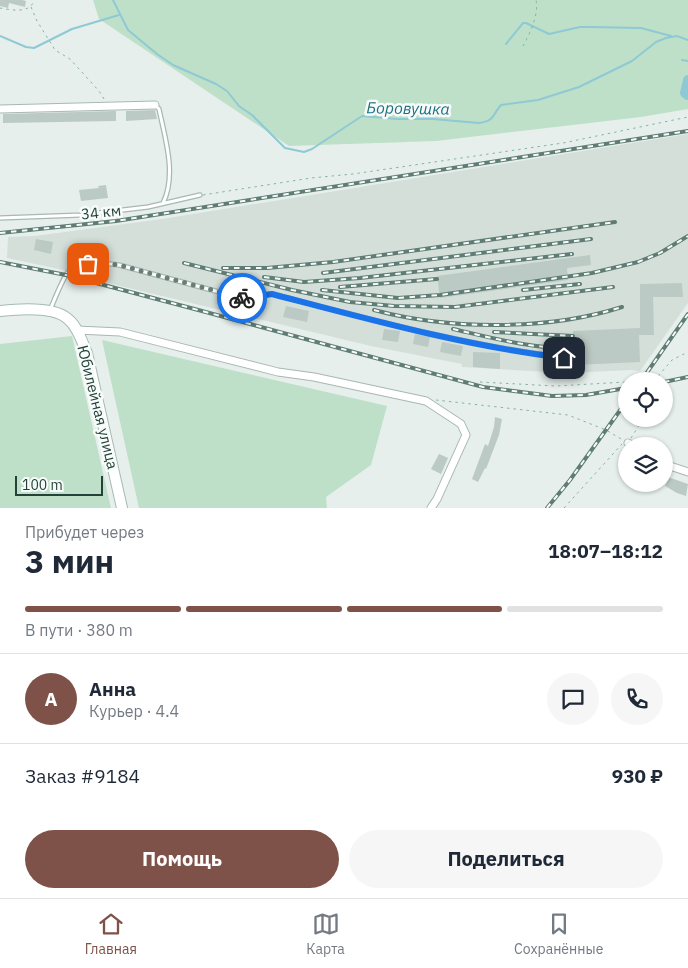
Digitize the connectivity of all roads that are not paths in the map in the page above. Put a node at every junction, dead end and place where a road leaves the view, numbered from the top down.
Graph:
1 (155, 105) joint
2 (0, 110) edge
3 (200, 195) road end
4 (163, 203) junction
5 (0, 218) edge
6 (0, 311) edge
7 (49, 311) junction
8 (77, 330) junction
9 (564, 358) dead end
10 (673, 467) edge
11 (688, 472) edge
12 (122, 508) edge
13 (431, 508) edge

1 - 2 street
1 - 4 lane
3 - 4 lane, 34 км
4 - 5 lane, 34 км
6 - 7 main road, Юбилейная улица
7 - 8 main road, Юбилейная улица
7 - 9 lane
8 - 12 main road, Юбилейная улица
8 - 13 street
10 - 11 street

